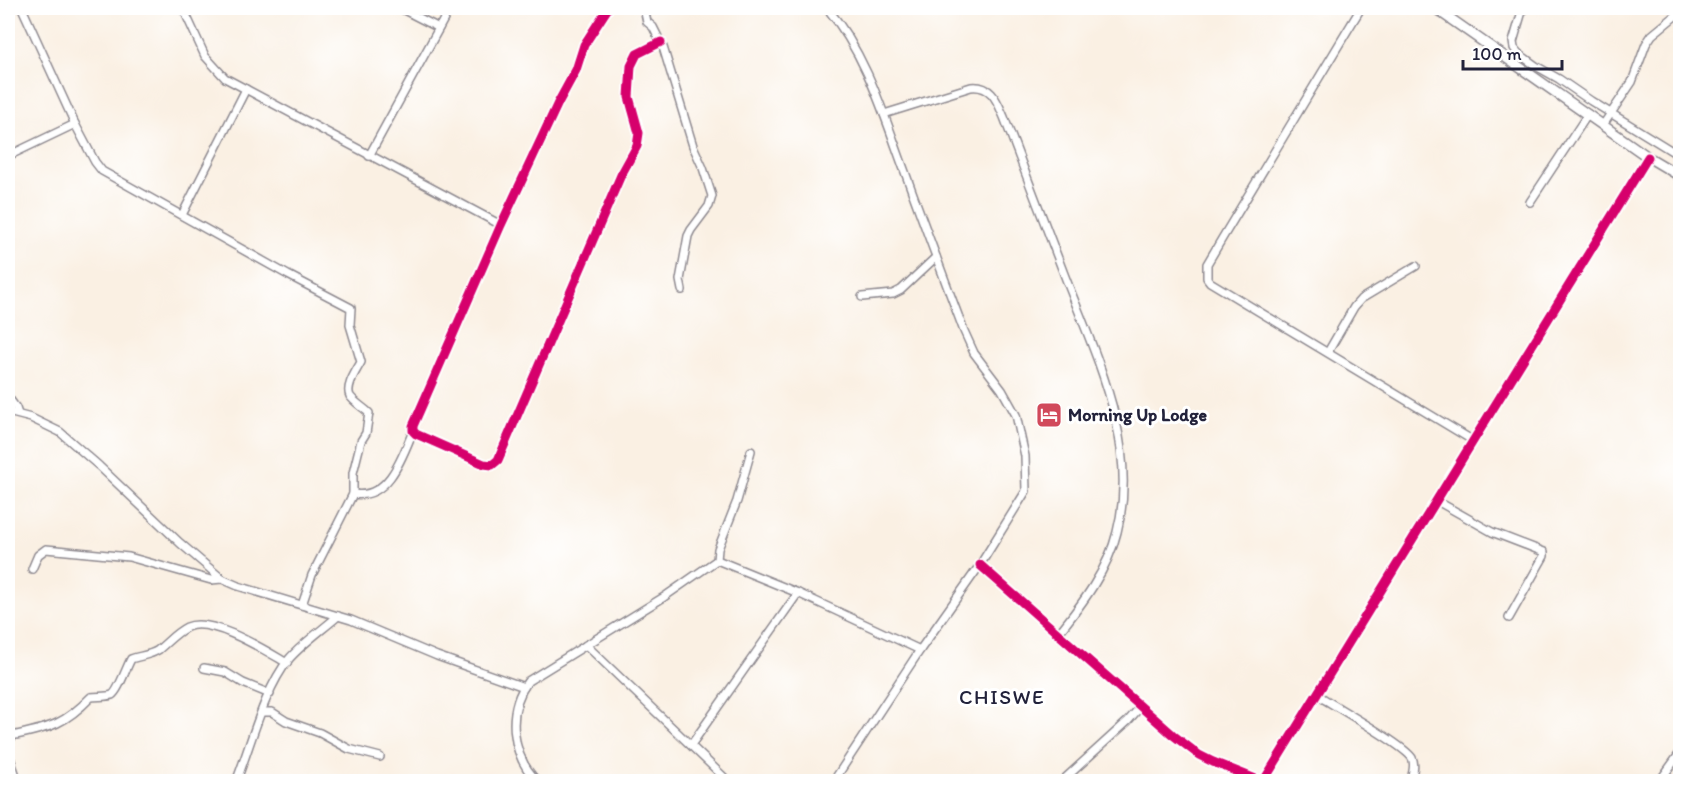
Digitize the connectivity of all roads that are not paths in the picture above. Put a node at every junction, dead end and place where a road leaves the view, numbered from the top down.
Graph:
1 (22, 8) edge
2 (183, 8) edge
3 (400, 8) edge
4 (450, 8) edge
5 (608, 8) edge
6 (644, 8) edge
7 (827, 8) edge
8 (1362, 8) edge
9 (1435, 8) edge
10 (1523, 8) edge
11 (1680, 12) edge
12 (439, 28) junction
13 (661, 42) junction
14 (1536, 66) junction
15 (1534, 78) junction
16 (246, 89) junction
17 (1585, 96) junction
18 (1579, 107) junction
19 (1610, 113) junction
20 (884, 114) junction
21 (1588, 114) junction
22 (75, 124) junction
23 (1603, 125) junction
24 (8, 156) edge
25 (369, 156) junction
26 (1680, 156) edge
27 (1648, 157) junction
28 (1680, 176) edge
29 (1530, 202) dead end
30 (182, 215) junction
31 (501, 225) junction
32 (936, 257) junction
33 (1416, 266) dead end
34 (682, 290) dead end
35 (862, 297) dead end
36 (1328, 352) junction
37 (8, 397) edge
38 (8, 412) edge
39 (18, 414) junction
40 (413, 431) junction
41 (1472, 440) junction
42 (751, 451) dead end
43 (353, 494) junction
44 (1437, 501) junction
45 (717, 560) junction
46 (980, 565) junction
47 (32, 569) dead end
48 (222, 579) junction
49 (798, 593) junction
50 (302, 605) junction
51 (338, 616) junction
52 (1509, 618) dead end
53 (1058, 634) junction
54 (586, 645) junction
55 (920, 651) junction
56 (287, 663) junction
57 (204, 668) dead end
58 (524, 687) junction
59 (270, 694) junction
60 (1316, 694) junction
61 (1141, 706) junction
62 (263, 712) junction
63 (8, 737) edge
64 (691, 745) junction
65 (8, 752) edge
66 (1680, 753) edge
67 (380, 757) dead end
68 (533, 780) edge
69 (18, 782) edge
70 (236, 782) edge
71 (729, 782) edge
72 (833, 782) edge
73 (1061, 782) edge
74 (1410, 782) edge
75 (1659, 782) edge

1 - 22 street
2 - 16 street
3 - 12 street
4 - 12 street
5 - 31 street
6 - 13 street
7 - 20 street
8 - 36 street
9 - 15 highway
10 - 14 street
11 - 19 street
12 - 25 street
13 - 34 street
13 - 40 street
14 - 15 street
14 - 17 street
15 - 18 highway
16 - 25 street
16 - 30 street
17 - 18 street
17 - 19 street
18 - 21 highway
19 - 23 street
19 - 26 street
20 - 32 street
20 - 53 street
21 - 23 highway
21 - 29 street
22 - 24 street
22 - 30 street
23 - 27 highway
25 - 31 street
27 - 28 highway
27 - 41 street
30 - 43 street
31 - 40 street
32 - 35 street
32 - 46 street
33 - 36 street
36 - 41 street
37 - 39 street
38 - 39 street
39 - 48 street
40 - 43 street
41 - 44 street
42 - 45 street
43 - 50 street
44 - 52 street
44 - 60 street
45 - 49 street
45 - 54 street
46 - 53 street
46 - 55 street
47 - 48 street
48 - 50 street
49 - 55 street
49 - 64 street
50 - 51 street
51 - 56 street
51 - 58 street
53 - 61 street
54 - 58 street
54 - 64 street
55 - 72 street
56 - 59 street
56 - 63 street
57 - 59 street
58 - 68 street
59 - 62 street
60 - 61 street
60 - 74 street
61 - 73 street
62 - 67 street
62 - 70 street
64 - 71 street
65 - 69 street
66 - 75 street

